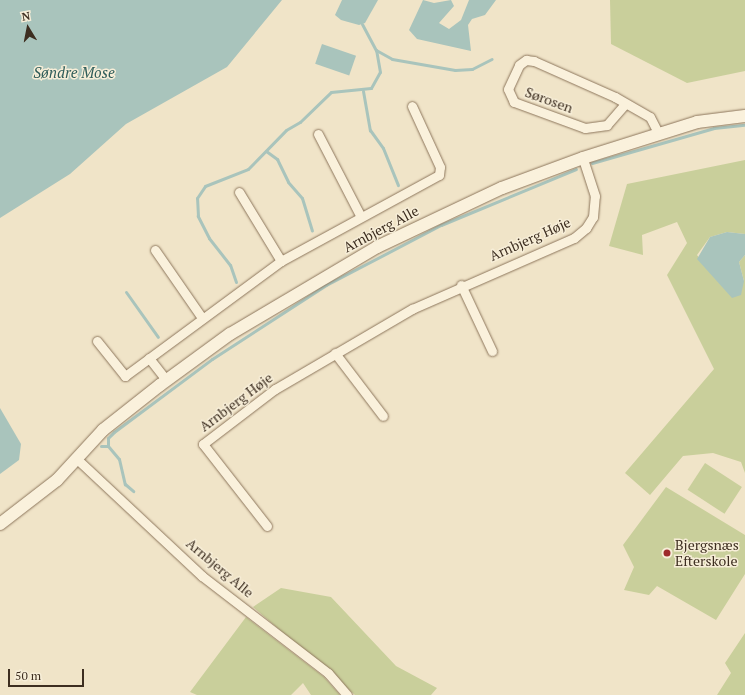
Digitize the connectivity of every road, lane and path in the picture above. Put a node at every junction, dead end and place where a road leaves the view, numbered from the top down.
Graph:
1 (625, 104) junction
2 (412, 106) dead end
3 (745, 116) edge
4 (658, 133) junction
5 (318, 134) dead end
6 (582, 158) junction
7 (239, 192) dead end
8 (361, 217) junction
9 (155, 250) dead end
10 (281, 261) junction
11 (461, 286) junction
12 (202, 318) junction
13 (97, 341) dead end
14 (492, 351) dead end
15 (335, 353) junction
16 (149, 358) junction
17 (166, 380) junction
18 (383, 416) dead end
19 (78, 460) junction
20 (0, 524) edge
21 (267, 526) dead end
22 (347, 695) edge

1 - 1 street, Sørosen
1 - 4 street, Sørosen
2 - 8 street
3 - 4 street, Arnbjerg Alle
4 - 6 street, Arnbjerg Alle
5 - 8 street
6 - 11 street, Arnbjerg Høje
6 - 17 street, Arnbjerg Alle
7 - 10 street
8 - 10 street
9 - 12 street
10 - 12 street
11 - 14 street
11 - 15 street, Arnbjerg Høje
12 - 16 street
13 - 16 street
15 - 18 street
15 - 21 street, Arnbjerg Høje
16 - 17 street
17 - 19 street, Arnbjerg Alle
19 - 20 street, Arnbjerg Alle
19 - 22 street, Arnbjerg Alle

